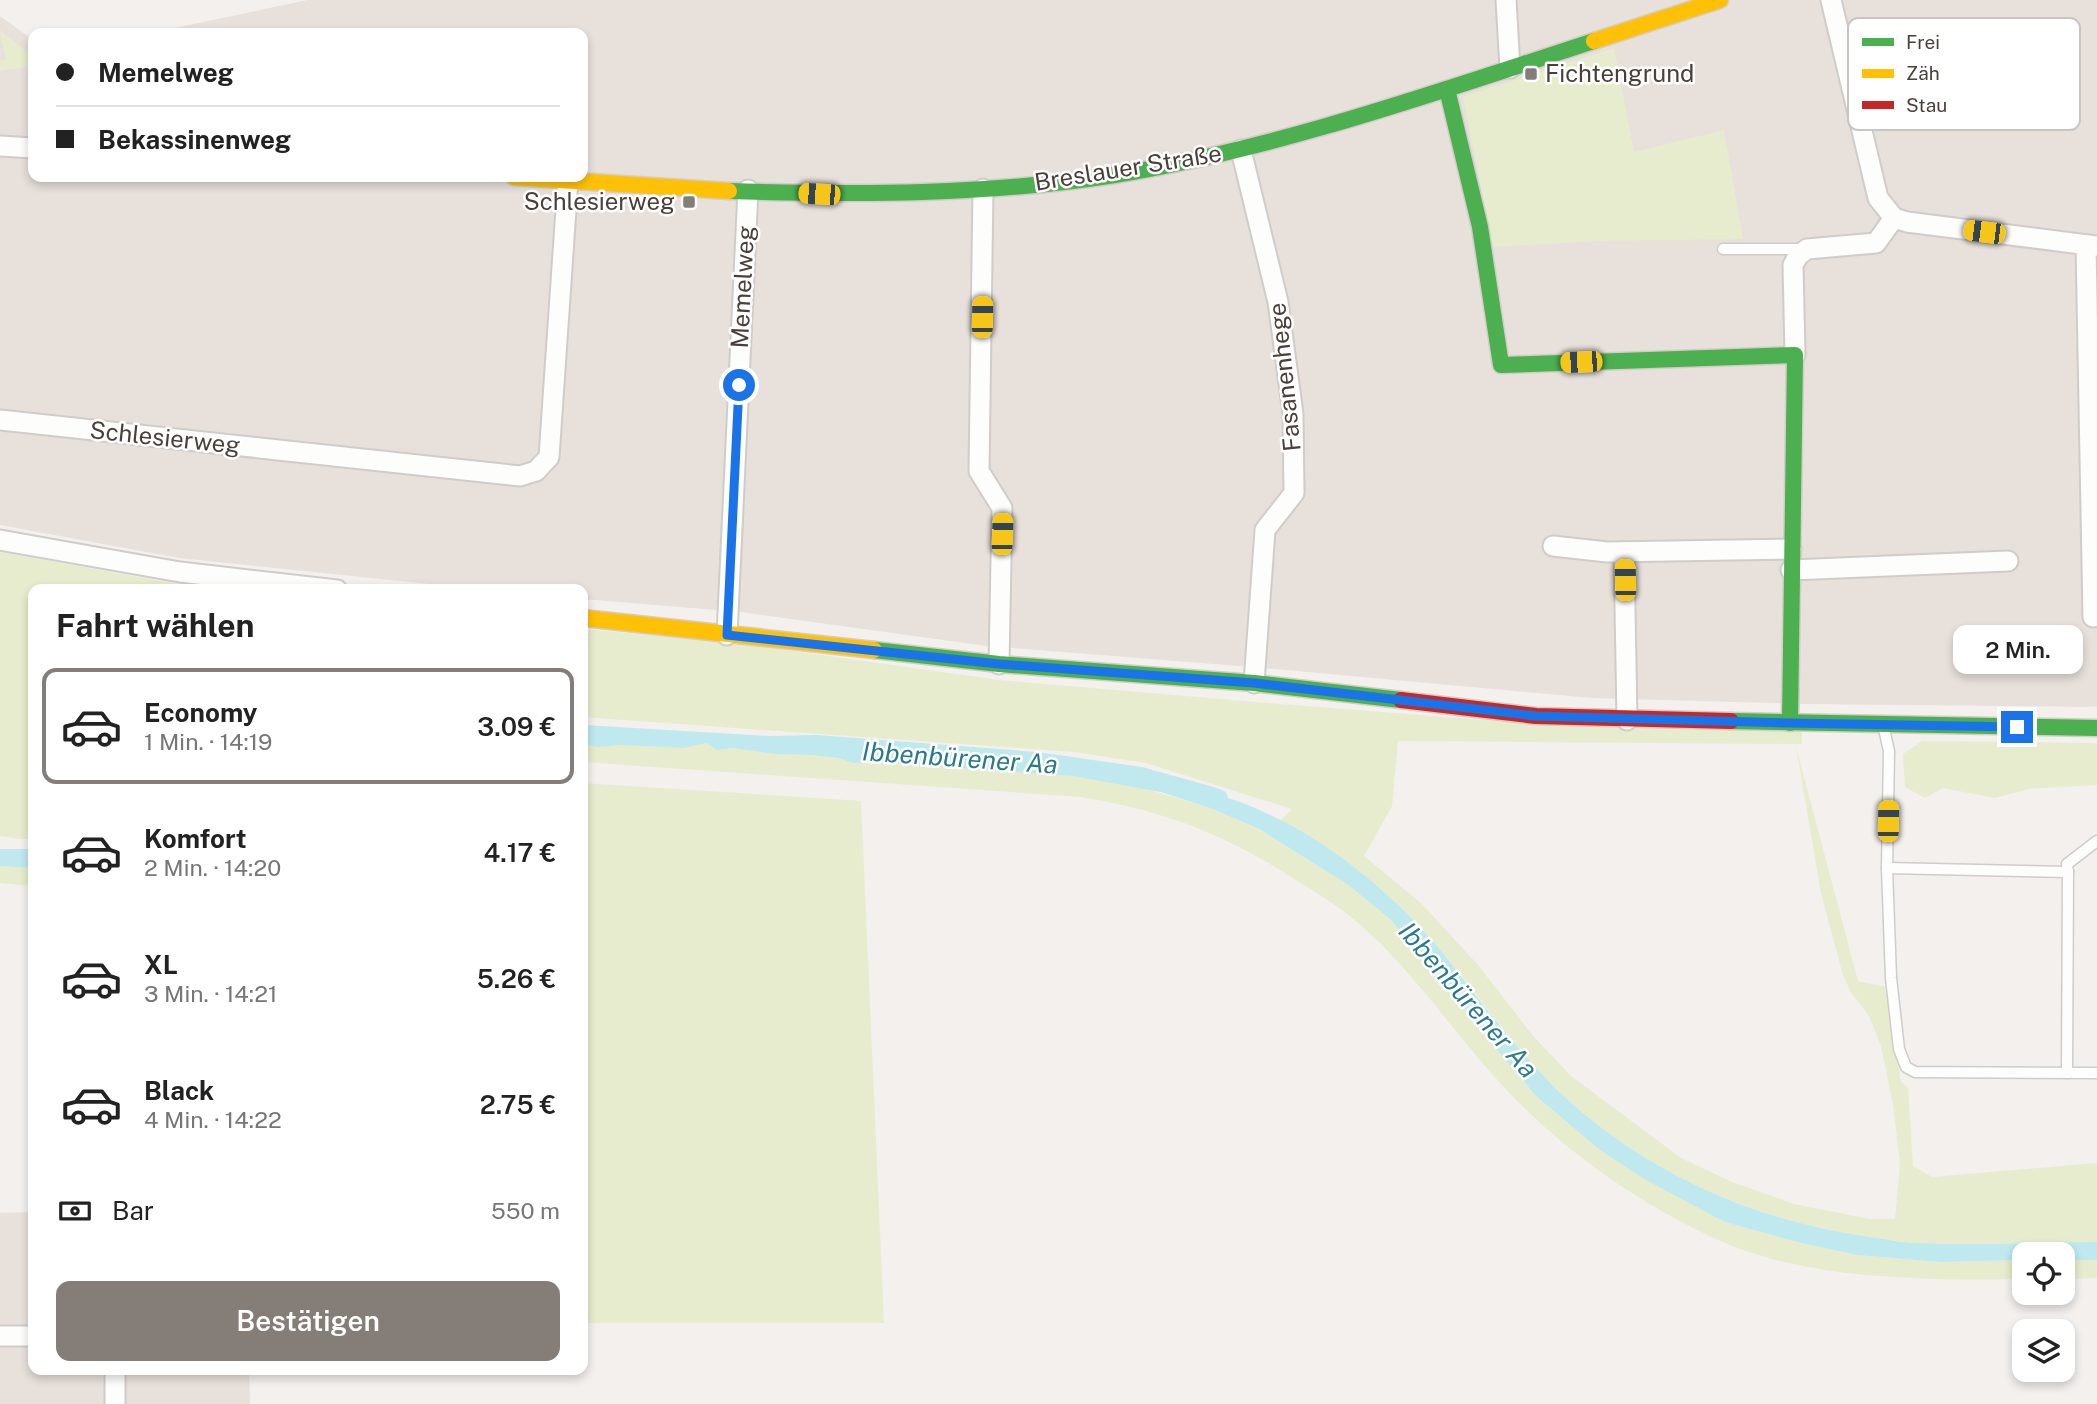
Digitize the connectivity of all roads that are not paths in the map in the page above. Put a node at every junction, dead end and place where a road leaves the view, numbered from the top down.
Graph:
1 (1506, 0) edge
2 (1720, 0) edge
3 (1831, 0) edge
4 (1510, 68) junction
5 (1848, 72) edge
6 (1447, 89) junction
7 (1862, 130) edge
8 (0, 146) edge
9 (28, 148) edge
10 (1241, 150) junction
11 (568, 182) edge
12 (588, 182) edge
13 (984, 189) junction
14 (748, 190) junction
15 (1894, 218) junction
16 (2092, 246) edge
17 (1723, 249) dead end
18 (1807, 249) junction
19 (1795, 355) junction
20 (0, 420) edge
21 (0, 540) edge
22 (1553, 546) dead end
23 (1791, 549) junction
24 (1624, 552) junction
25 (2094, 557) edge
26 (2008, 561) dead end
27 (1791, 570) junction
28 (285, 584) edge
29 (2093, 617) dead end
30 (588, 619) edge
31 (727, 635) junction
32 (999, 664) junction
33 (1254, 683) junction
34 (1627, 720) junction
35 (1790, 723) junction
36 (1883, 725) junction
37 (2097, 728) edge
38 (2097, 841) edge
39 (1887, 867) junction
40 (2067, 872) junction
41 (2067, 1073) junction
42 (2097, 1073) edge
43 (0, 1336) edge
44 (28, 1336) edge
45 (115, 1375) edge
46 (115, 1404) edge

1 - 4 street
2 - 4 street, Breslauer Straße
3 - 5 street
4 - 6 street, Breslauer Straße
6 - 10 street, Breslauer Straße
6 - 19 street
7 - 15 street
8 - 9 street
10 - 13 street, Breslauer Straße
10 - 33 street, Fasanenhege
11 - 20 street, Schlesierweg
12 - 14 street, Breslauer Straße
13 - 14 street, Breslauer Straße
13 - 32 street
14 - 31 street, Memelweg
15 - 16 street
15 - 18 street
16 - 25 street
17 - 18 lane
18 - 19 street
19 - 23 street
21 - 28 street
22 - 24 street
23 - 24 street
23 - 27 street
24 - 34 street
25 - 29 street
26 - 27 street
27 - 35 street
30 - 31 street
31 - 32 street
32 - 33 street
33 - 34 street
34 - 35 street
35 - 36 street
36 - 37 street
36 - 39 lane
38 - 40 lane
39 - 40 lane
39 - 41 lane
40 - 41 lane
41 - 42 lane
43 - 44 street
45 - 46 street

